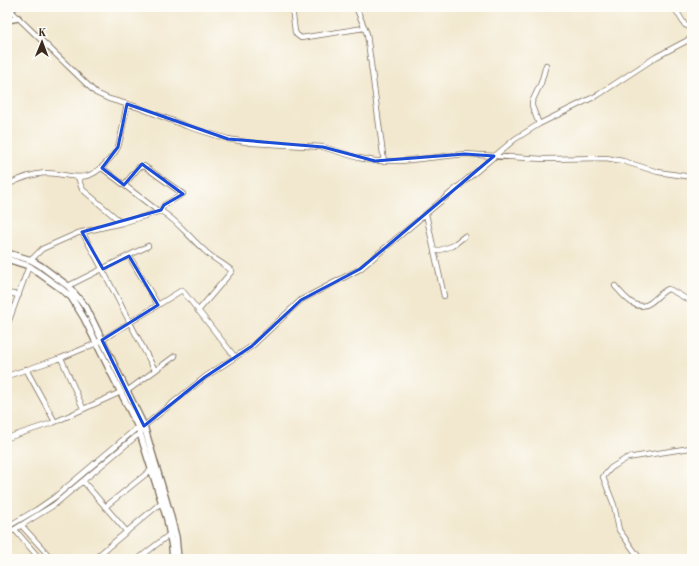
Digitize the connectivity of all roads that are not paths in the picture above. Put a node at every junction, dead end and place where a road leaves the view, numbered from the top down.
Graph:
1 (292, 7) edge
2 (356, 7) edge
3 (674, 7) edge
4 (10, 10) edge
5 (18, 18) junction
6 (7, 20) edge
7 (364, 28) junction
8 (692, 28) edge
9 (692, 38) edge
10 (546, 65) dead end
11 (127, 104) junction
12 (539, 124) junction
13 (494, 156) junction
14 (384, 162) junction
15 (102, 168) junction
16 (78, 176) junction
17 (692, 177) edge
18 (124, 185) junction
19 (7, 186) edge
20 (160, 211) junction
21 (426, 214) junction
22 (122, 223) junction
23 (82, 232) junction
24 (465, 236) dead end
25 (148, 246) dead end
26 (434, 252) junction
27 (7, 253) edge
28 (129, 256) junction
29 (7, 259) edge
30 (31, 260) junction
31 (29, 266) junction
32 (103, 269) junction
33 (68, 286) junction
34 (615, 286) dead end
35 (7, 293) edge
36 (19, 295) junction
37 (444, 296) dead end
38 (692, 302) edge
39 (158, 305) junction
40 (198, 311) junction
41 (130, 323) junction
42 (7, 336) edge
43 (99, 342) junction
44 (175, 356) dead end
45 (235, 357) junction
46 (61, 358) junction
47 (26, 369) junction
48 (155, 370) junction
49 (7, 376) edge
50 (124, 391) junction
51 (83, 408) junction
52 (55, 422) junction
53 (141, 427) junction
54 (140, 434) junction
55 (7, 438) edge
56 (692, 446) edge
57 (151, 470) junction
58 (83, 481) junction
59 (162, 502) junction
60 (106, 507) junction
61 (22, 526) junction
62 (7, 527) edge
63 (15, 530) junction
64 (127, 532) junction
65 (7, 534) edge
66 (170, 534) junction
67 (40, 559) edge
68 (52, 559) edge
69 (94, 559) edge
70 (138, 559) edge
71 (173, 559) edge
72 (178, 559) edge
73 (640, 559) edge

1 - 7 street
2 - 7 street
3 - 8 street
4 - 5 street
5 - 6 street
5 - 11 street
7 - 14 street
9 - 12 street
10 - 12 street
11 - 14 street
11 - 15 street
12 - 13 street
13 - 14 street
13 - 17 street
13 - 21 street
15 - 16 street
15 - 18 street
16 - 19 street
16 - 22 street
18 - 20 street
18 - 20 street
20 - 22 street
20 - 40 street
21 - 26 street
21 - 45 street
22 - 23 street
23 - 30 street
23 - 32 street
24 - 26 street
25 - 28 street
26 - 37 street
27 - 30 street
28 - 32 street
28 - 39 street
29 - 31 street
30 - 33 street
31 - 36 street
31 - 43 street
32 - 33 street
32 - 41 street
33 - 43 street
34 - 38 street
35 - 36 street
36 - 42 street
39 - 40 street
39 - 41 street
40 - 45 street
41 - 43 street
41 - 48 street
43 - 46 street
43 - 50 street
44 - 48 street
45 - 53 street
46 - 47 street
46 - 51 street
47 - 49 street
47 - 52 street
48 - 50 street
50 - 51 street
50 - 53 street
51 - 52 street
52 - 55 street
53 - 54 street
53 - 62 street
53 - 72 street
54 - 57 street
54 - 58 street
56 - 73 street
57 - 59 street
57 - 60 street
58 - 60 street
58 - 61 street
59 - 64 street
59 - 66 street
60 - 64 street
61 - 63 street
61 - 68 street
63 - 65 street
63 - 67 street
64 - 69 street
66 - 70 street
66 - 71 street

